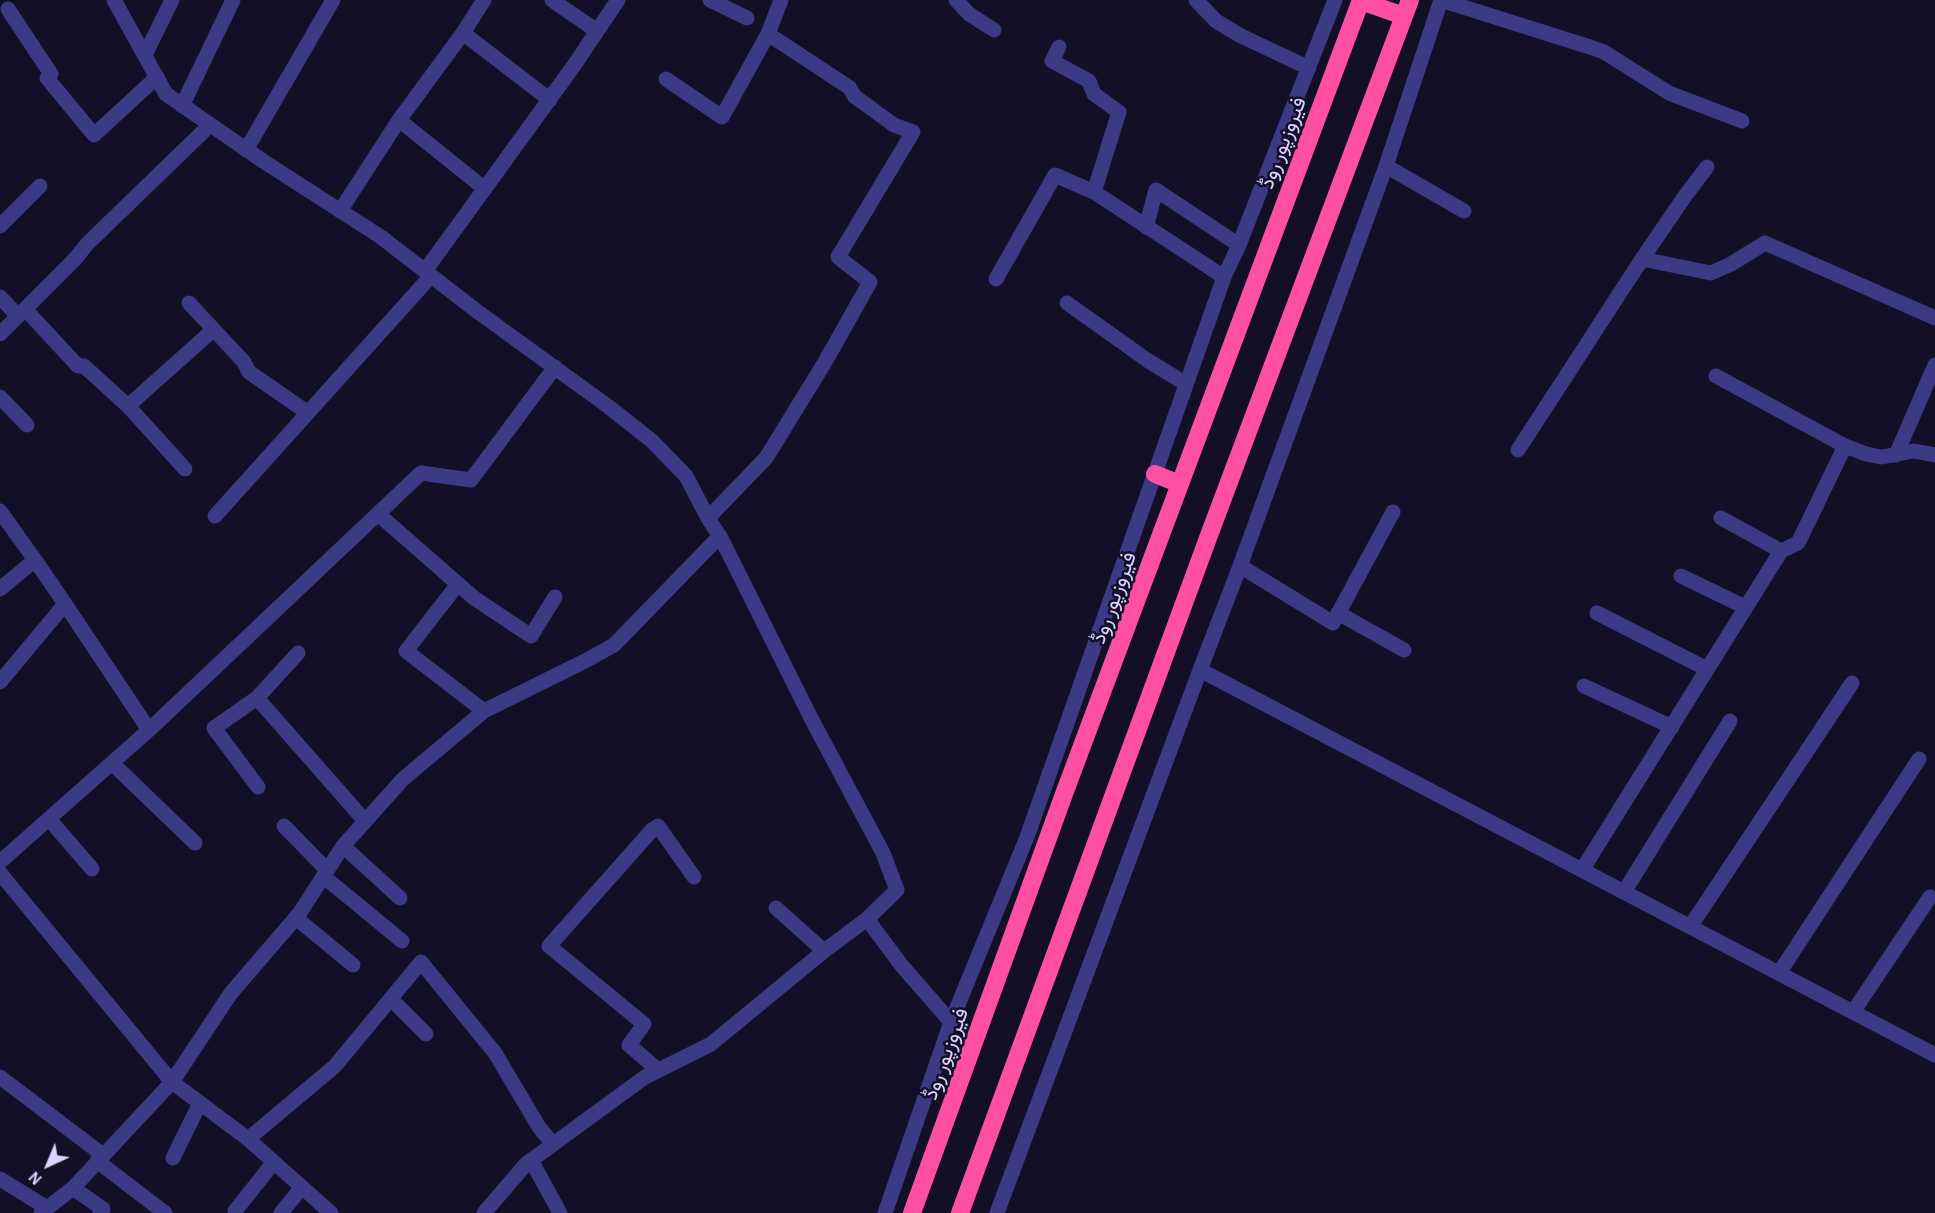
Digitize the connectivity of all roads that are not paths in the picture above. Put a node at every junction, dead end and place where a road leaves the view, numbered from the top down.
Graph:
1 (114, 0) edge
2 (172, 0) edge
3 (233, 0) edge
4 (333, 0) edge
5 (484, 0) edge
6 (552, 0) edge
7 (618, 0) edge
8 (710, 0) edge
9 (781, 0) edge
10 (956, 0) edge
11 (1196, 0) edge
12 (1335, 0) edge
13 (1361, 0) edge
14 (1441, 0) edge
15 (9, 8) edge
16 (1407, 8) edge
17 (747, 18) dead end
18 (994, 30) dead end
19 (597, 31) junction
20 (463, 33) junction
21 (768, 34) junction
22 (1059, 47) dead end
23 (145, 55) junction
24 (1309, 68) junction
25 (157, 77) junction
26 (666, 79) dead end
27 (550, 100) junction
28 (182, 106) junction
29 (399, 120) junction
30 (1742, 121) dead end
31 (210, 125) junction
32 (246, 150) junction
33 (1386, 166) junction
34 (1707, 167) dead end
35 (40, 186) dead end
36 (485, 189) junction
37 (1094, 192) junction
38 (340, 211) junction
39 (1464, 211) dead end
40 (0, 226) edge
41 (1146, 226) junction
42 (1239, 245) junction
43 (1642, 260) junction
44 (428, 273) junction
45 (1224, 277) junction
46 (996, 279) dead end
47 (0, 297) edge
48 (189, 303) dead end
49 (1067, 303) dead end
50 (22, 313) junction
51 (1935, 318) edge
52 (213, 330) junction
53 (0, 334) edge
54 (1935, 365) edge
55 (555, 367) junction
56 (1716, 376) dead end
57 (1186, 384) junction
58 (0, 397) edge
59 (128, 406) junction
60 (308, 413) junction
61 (27, 425) dead end
62 (1845, 446) junction
63 (1518, 450) dead end
64 (1896, 454) junction
65 (1935, 455) edge
66 (184, 469) dead end
67 (1155, 474) junction
68 (1180, 484) junction
69 (0, 511) edge
70 (1393, 512) dead end
71 (378, 514) junction
72 (215, 516) dead end
73 (708, 519) junction
74 (1721, 519) dead end
75 (720, 536) junction
76 (1781, 551) junction
77 (35, 560) junction
78 (1240, 566) junction
79 (1681, 576) dead end
80 (458, 584) junction
81 (0, 589) edge
82 (555, 597) dead end
83 (65, 604) junction
84 (1745, 607) junction
85 (1338, 613) junction
86 (1597, 613) dead end
87 (1404, 650) dead end
88 (298, 653) dead end
89 (1707, 669) junction
90 (1200, 670) junction
91 (0, 682) edge
92 (1852, 683) dead end
93 (1584, 686) dead end
94 (257, 698) junction
95 (484, 711) junction
96 (1730, 721) dead end
97 (1671, 726) junction
98 (149, 729) junction
99 (1919, 759) dead end
100 (112, 763) junction
101 (258, 787) dead end
102 (48, 819) junction
103 (365, 821) junction
104 (284, 826) dead end
105 (195, 843) dead end
106 (343, 846) junction
107 (0, 862) edge
108 (92, 869) dead end
109 (1582, 870) junction
110 (0, 873) edge
111 (325, 873) junction
112 (694, 877) dead end
113 (5, 891) edge
114 (1624, 892) junction
115 (1930, 897) dead end
116 (400, 898) dead end
117 (776, 908) dead end
118 (296, 918) junction
119 (867, 919) junction
120 (1690, 927) junction
121 (402, 941) dead end
122 (824, 951) junction
123 (352, 965) dead end
124 (1779, 973) junction
125 (391, 999) junction
126 (1853, 1012) junction
127 (951, 1022) junction
128 (426, 1034) dead end
129 (1935, 1055) edge
130 (658, 1070) junction
131 (0, 1077) edge
132 (172, 1082) junction
133 (200, 1103) junction
134 (248, 1138) junction
135 (553, 1144) junction
136 (100, 1158) junction
137 (173, 1158) dead end
138 (531, 1160) junction
139 (274, 1162) junction
140 (0, 1179) edge
141 (302, 1187) junction
142 (73, 1188) junction
143 (147, 1208) edge
144 (44, 1210) edge
145 (235, 1211) dead end
146 (103, 1212) edge
147 (165, 1213) edge
148 (281, 1213) edge
149 (331, 1213) edge
150 (484, 1213) edge
151 (560, 1213) edge
152 (885, 1213) edge
153 (912, 1213) edge
154 (960, 1213) edge
155 (997, 1213) edge

1 - 23 street
2 - 23 street
3 - 28 street
4 - 32 street
5 - 20 street
6 - 19 street
7 - 19 street
8 - 17 street
9 - 21 street
10 - 18 street
11 - 24 street
12 - 24 street
13 - 16 highway
13 - 68 highway, فیروزپور روڈ
14 - 30 street
14 - 33 street
15 - 25 street
16 - 154 highway
19 - 27 street
20 - 27 street
20 - 29 street
21 - 26 street
21 - 73 street
22 - 37 street
23 - 25 street
24 - 42 street
25 - 28 street
27 - 36 street
28 - 31 street
29 - 36 street
29 - 38 street
31 - 32 street
31 - 50 street
32 - 38 street
33 - 39 street
33 - 78 street
34 - 43 street
35 - 40 street
36 - 44 street
37 - 41 street
37 - 46 street
38 - 44 street
41 - 42 street
41 - 45 street
42 - 45 street
43 - 51 street
43 - 63 street
44 - 55 street
44 - 60 street
45 - 57 street
47 - 50 street
48 - 52 street
49 - 57 street
50 - 53 street
50 - 59 street
52 - 59 street
52 - 60 street
54 - 64 street
55 - 71 street
55 - 73 street
56 - 62 street
57 - 67 street
58 - 61 street
59 - 66 street
60 - 72 street
62 - 64 street
62 - 76 street
64 - 65 street
67 - 68 highway
67 - 127 street
68 - 153 highway, فیروزپور روڈ
69 - 77 street
70 - 85 street
71 - 80 street
71 - 98 street
73 - 75 street
74 - 76 street
75 - 95 street
75 - 119 street
76 - 84 street
77 - 81 street
77 - 83 street
78 - 85 street
78 - 90 street
79 - 84 street
80 - 82 street
80 - 95 street
83 - 91 street
83 - 98 street
84 - 89 street
85 - 87 street
86 - 89 street
88 - 94 street
89 - 97 street
90 - 109 street
90 - 155 street
92 - 120 street
93 - 97 street
94 - 101 street
94 - 103 street
95 - 103 street
96 - 114 street
97 - 109 street
98 - 100 street
99 - 124 street
100 - 102 street
100 - 105 street
102 - 107 street
102 - 108 street
103 - 106 street
104 - 111 street
106 - 111 street
106 - 116 street
109 - 114 street
110 - 113 street
111 - 118 street
111 - 121 street
112 - 130 street
113 - 132 street
114 - 120 street
115 - 126 street
117 - 122 street
118 - 123 street
118 - 132 street
119 - 122 street
119 - 127 street
120 - 124 street
122 - 130 street
124 - 126 street
125 - 128 street
125 - 134 street
125 - 135 street
126 - 129 street
127 - 152 street
130 - 135 street
131 - 136 street
132 - 133 street
132 - 136 street
133 - 134 street
133 - 137 street
134 - 139 street
135 - 138 street
136 - 142 street
136 - 143 street
138 - 150 street
138 - 151 street
139 - 141 street
139 - 145 street
140 - 144 street
141 - 148 street
141 - 149 street
142 - 144 street
142 - 146 street
143 - 147 street

